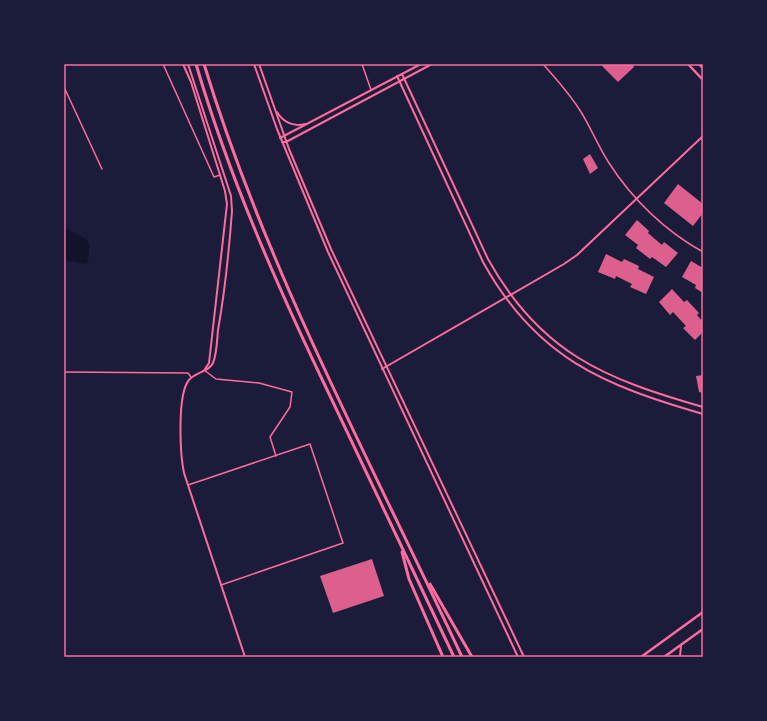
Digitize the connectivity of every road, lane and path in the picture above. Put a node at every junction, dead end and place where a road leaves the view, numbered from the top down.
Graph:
1 (163, 64) edge
2 (183, 64) edge
3 (188, 64) edge
4 (196, 64) edge
5 (204, 64) edge
6 (254, 64) edge
7 (259, 64) edge
8 (362, 64) edge
9 (420, 64) edge
10 (432, 64) edge
11 (543, 64) edge
12 (688, 64) edge
13 (699, 64) edge
14 (703, 68) edge
15 (402, 74) junction
16 (397, 76) junction
17 (405, 78) junction
18 (703, 80) edge
19 (399, 81) junction
20 (64, 87) edge
21 (371, 90) junction
22 (274, 108) junction
23 (308, 123) junction
24 (284, 136) junction
25 (703, 136) edge
26 (280, 138) junction
27 (282, 142) junction
28 (286, 142) junction
29 (102, 169) dead end
30 (220, 175) junction
31 (636, 197) junction
32 (703, 252) edge
33 (510, 295) junction
34 (505, 298) junction
35 (386, 367) junction
36 (382, 369) junction
37 (204, 370) junction
38 (64, 372) edge
39 (191, 377) junction
40 (703, 408) edge
41 (703, 414) edge
42 (276, 456) junction
43 (188, 485) junction
44 (400, 544) junction
45 (416, 559) junction
46 (221, 585) junction
47 (703, 612) edge
48 (703, 629) edge
49 (681, 645) junction
50 (245, 657) edge
51 (443, 657) edge
52 (454, 657) edge
53 (462, 657) edge
54 (472, 657) edge
55 (518, 657) edge
56 (524, 657) edge
57 (641, 657) edge
58 (664, 657) edge
59 (667, 657) edge
60 (680, 657) edge

1 - 30 street
2 - 30 street
3 - 37 street
4 - 44 highway
5 - 45 highway
6 - 26 street
7 - 22 street
8 - 21 street
9 - 15 street
10 - 17 street
11 - 31 street
12 - 18 main road
13 - 14 main road
15 - 16 street
15 - 17 street
16 - 19 street
16 - 21 street
17 - 19 street
17 - 33 street
19 - 28 street
19 - 34 street
20 - 29 street
21 - 23 street
22 - 23 street
22 - 24 street
23 - 24 street
24 - 26 street
24 - 28 street
25 - 31 street
26 - 27 street
27 - 28 street
27 - 36 street
28 - 35 street
30 - 37 street
31 - 32 street
31 - 33 street
33 - 34 street
33 - 40 street
34 - 35 street
34 - 41 street
35 - 36 street
35 - 56 street
36 - 55 street
37 - 39 street
37 - 42 street
38 - 39 street
39 - 43 street
42 - 43 street
42 - 46 street
43 - 46 street
44 - 51 highway
44 - 52 highway
45 - 53 highway
45 - 54 highway
46 - 50 street
47 - 57 main road
48 - 49 main road
49 - 58 main road
49 - 60 street
58 - 59 street

